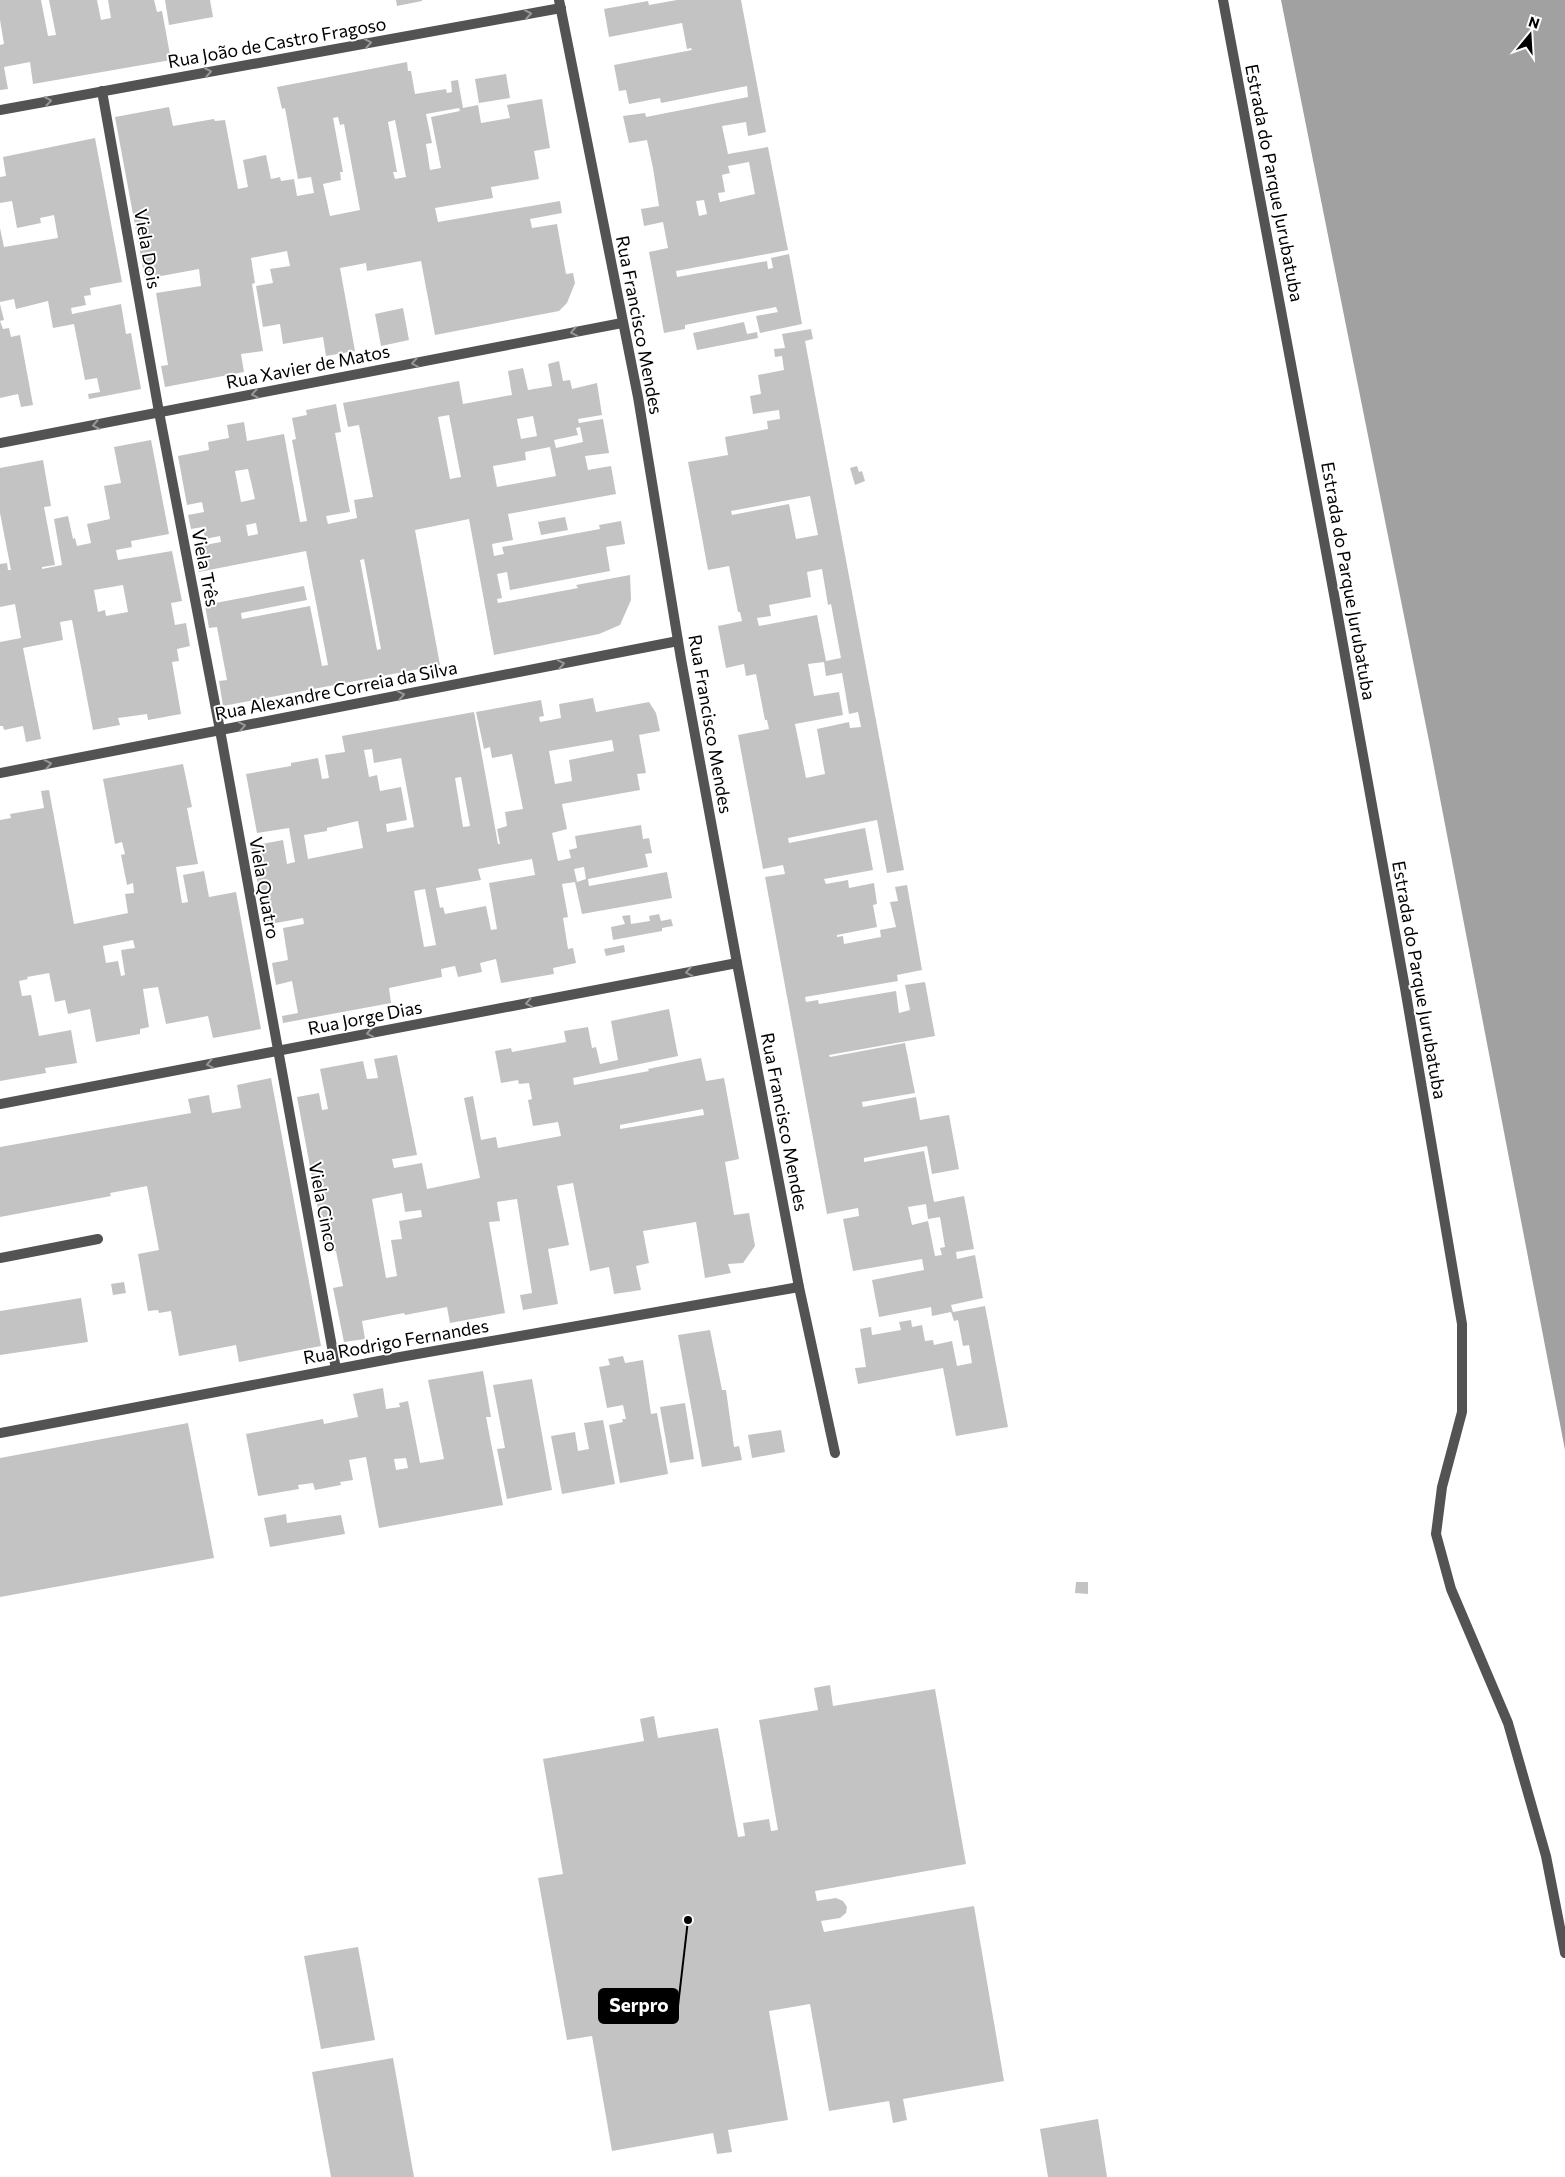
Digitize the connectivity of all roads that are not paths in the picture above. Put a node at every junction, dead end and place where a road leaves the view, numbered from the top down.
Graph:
1 (1222, 0) edge
2 (560, 4) edge
3 (102, 91) junction
4 (0, 110) edge
5 (622, 323) junction
6 (159, 412) junction
7 (0, 443) edge
8 (678, 641) junction
9 (220, 730) junction
10 (0, 773) edge
11 (737, 963) junction
12 (277, 1051) junction
13 (0, 1104) edge
14 (98, 1240) dead end
15 (0, 1258) edge
16 (799, 1287) junction
17 (336, 1369) junction
18 (0, 1433) edge
19 (834, 1453) dead end
20 (1565, 1953) edge

1 - 20 street, Estrada do Parque Jurubatuba
3 -> 2 street, Rua João de Castro Fragoso
2 - 5 street, Rua Francisco Mendes
4 -> 3 street, Rua João de Castro Fragoso
3 - 6 street, Viela Dois
5 -> 6 street, Rua Xavier de Matos
5 - 8 street, Rua Francisco Mendes
6 -> 7 street, Rua Xavier de Matos
6 - 9 street, Viela Três
9 -> 8 street, Rua Alexandre Correia da Silva
8 - 11 street, Rua Francisco Mendes
10 -> 9 street, Rua Alexandre Correia da Silva
9 - 12 street, Viela Quatro
11 -> 12 street, Rua Jorge Dias
11 - 16 street, Rua Francisco Mendes
12 -> 13 street, Rua Jorge Dias
12 - 17 street, Viela Cinco
14 - 15 street
16 - 17 street, Rua Rodrigo Fernandes
16 - 19 street, Rua Francisco Mendes
17 - 18 street, Rua Rodrigo Fernandes

